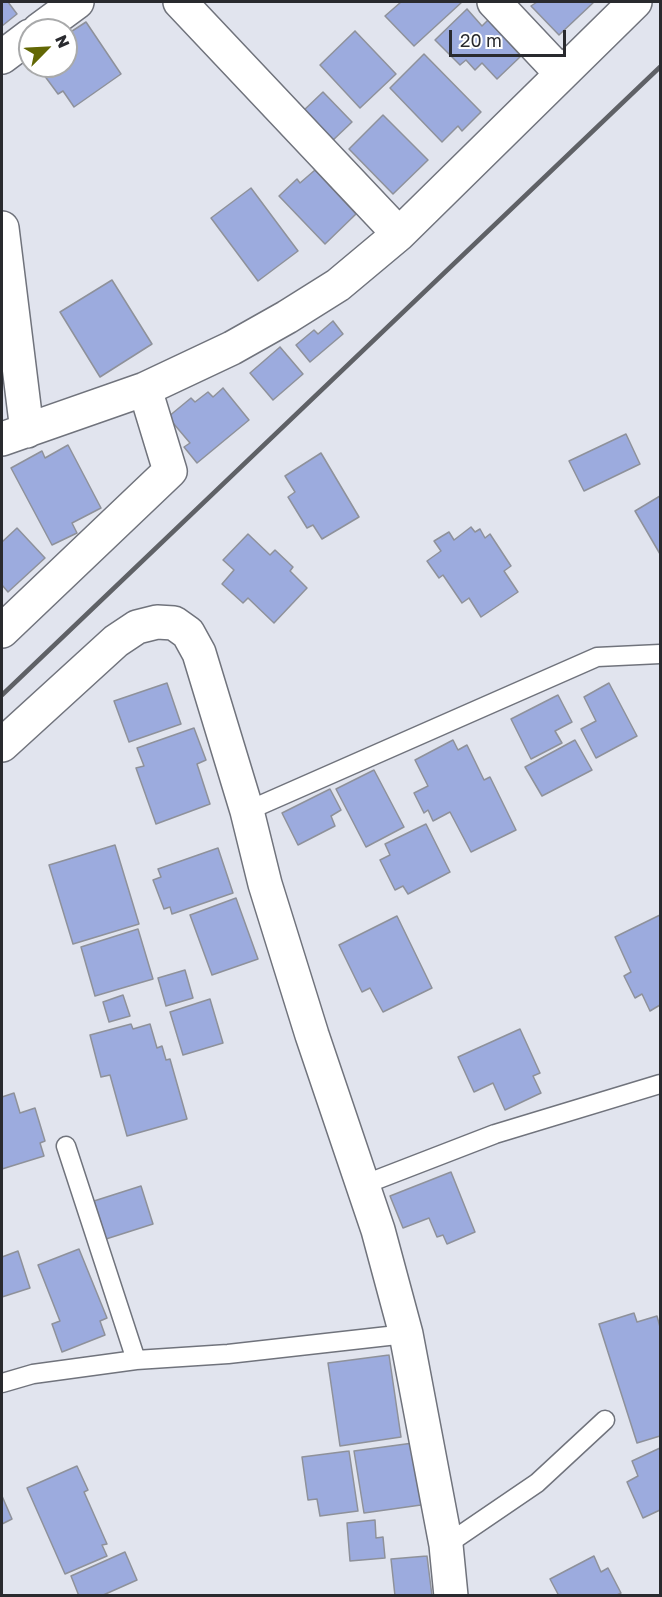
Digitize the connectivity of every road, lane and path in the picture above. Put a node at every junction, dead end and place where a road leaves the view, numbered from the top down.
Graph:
1 (77, 2) edge
2 (180, 2) edge
3 (494, 2) edge
4 (635, 2) edge
5 (55, 18) edge
6 (18, 45) edge
7 (2, 57) edge
8 (561, 73) junction
9 (2, 228) edge
10 (399, 234) junction
11 (145, 389) junction
12 (14, 435) edge
13 (2, 631) edge
14 (660, 654) edge
15 (2, 745) edge
16 (247, 810) junction
17 (660, 1084) edge
18 (66, 1146) dead end
19 (363, 1185) junction
20 (406, 1334) junction
21 (136, 1360) junction
22 (2, 1383) edge
23 (605, 1420) dead end
24 (446, 1545) junction
25 (451, 1596) edge

1 - 5 street
2 - 10 street
3 - 8 street
4 - 8 street
6 - 7 street
8 - 10 street
9 - 12 street
10 - 11 street
11 - 12 street
11 - 13 street
14 - 16 lane
15 - 16 street
16 - 19 street
17 - 19 lane
18 - 21 lane
19 - 20 street
20 - 21 lane
20 - 24 street
21 - 22 lane
23 - 24 lane
24 - 25 street

